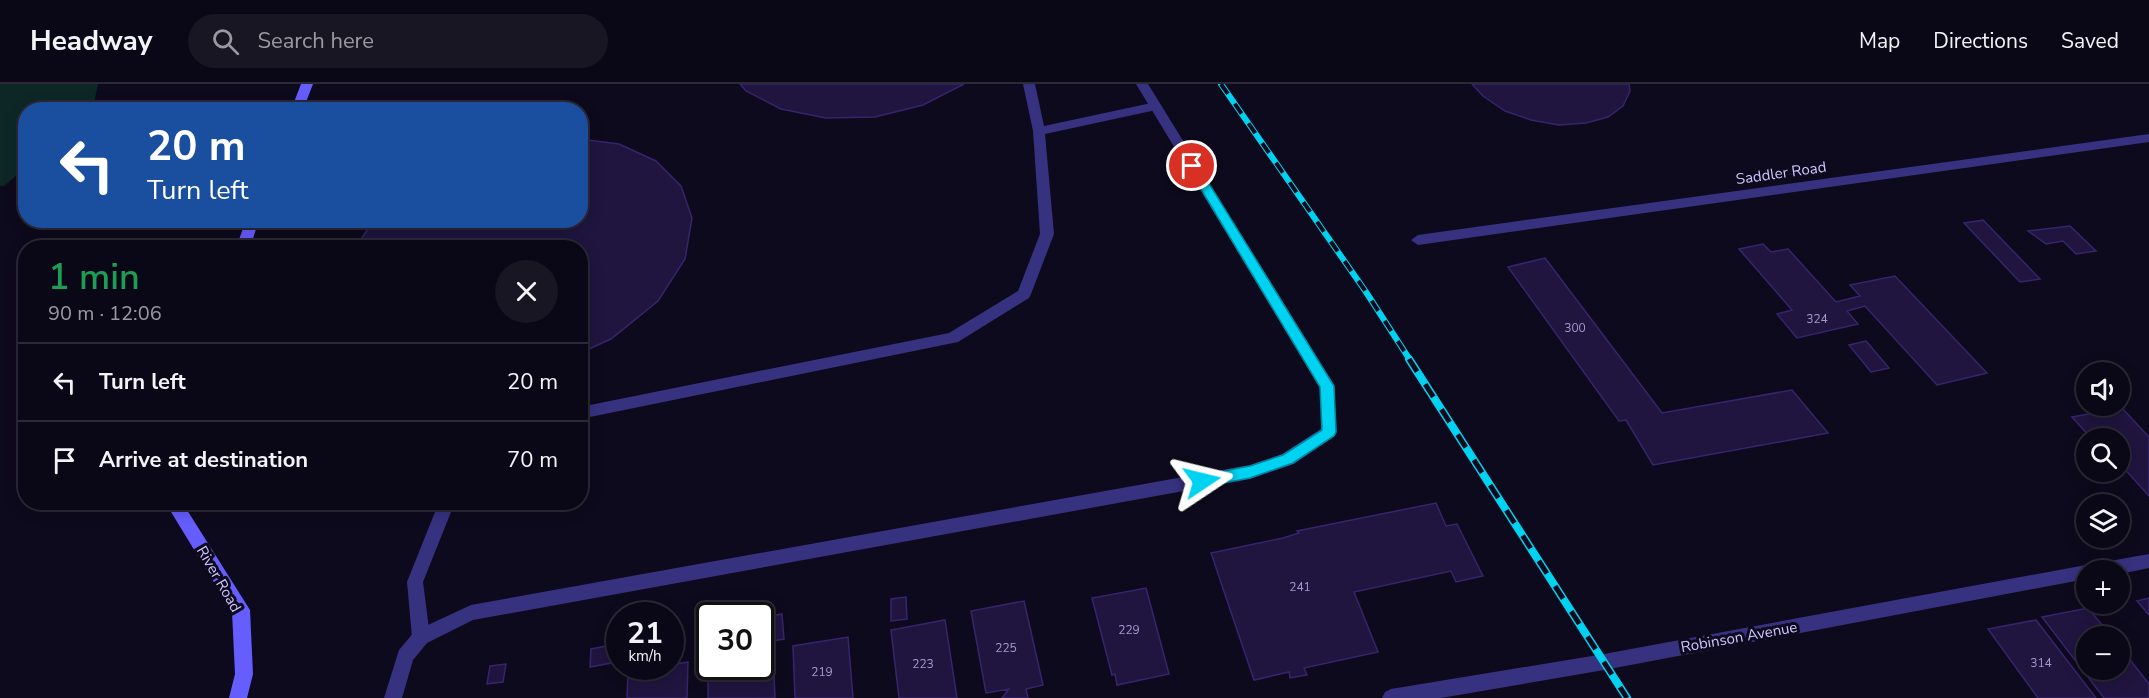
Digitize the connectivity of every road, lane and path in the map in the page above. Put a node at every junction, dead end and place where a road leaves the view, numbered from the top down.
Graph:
1 (307, 84) edge
2 (1029, 84) edge
3 (1142, 84) edge
4 (300, 102) edge
5 (1156, 106) junction
6 (1039, 131) junction
7 (2149, 138) edge
8 (1418, 240) dead end
9 (588, 411) edge
10 (178, 510) edge
11 (444, 510) edge
12 (2149, 561) edge
13 (2130, 564) edge
14 (2076, 574) edge
15 (421, 637) junction
16 (238, 698) edge
17 (393, 698) edge
18 (1391, 698) edge

1 - 4 main road
2 - 6 street
3 - 5 street
5 - 6 street
5 - 15 street
6 - 9 street
7 - 8 street, Saddler Road
10 - 16 main road, River Road
11 - 15 street
12 - 13 street
14 - 18 street, Robinson Avenue
15 - 17 street

